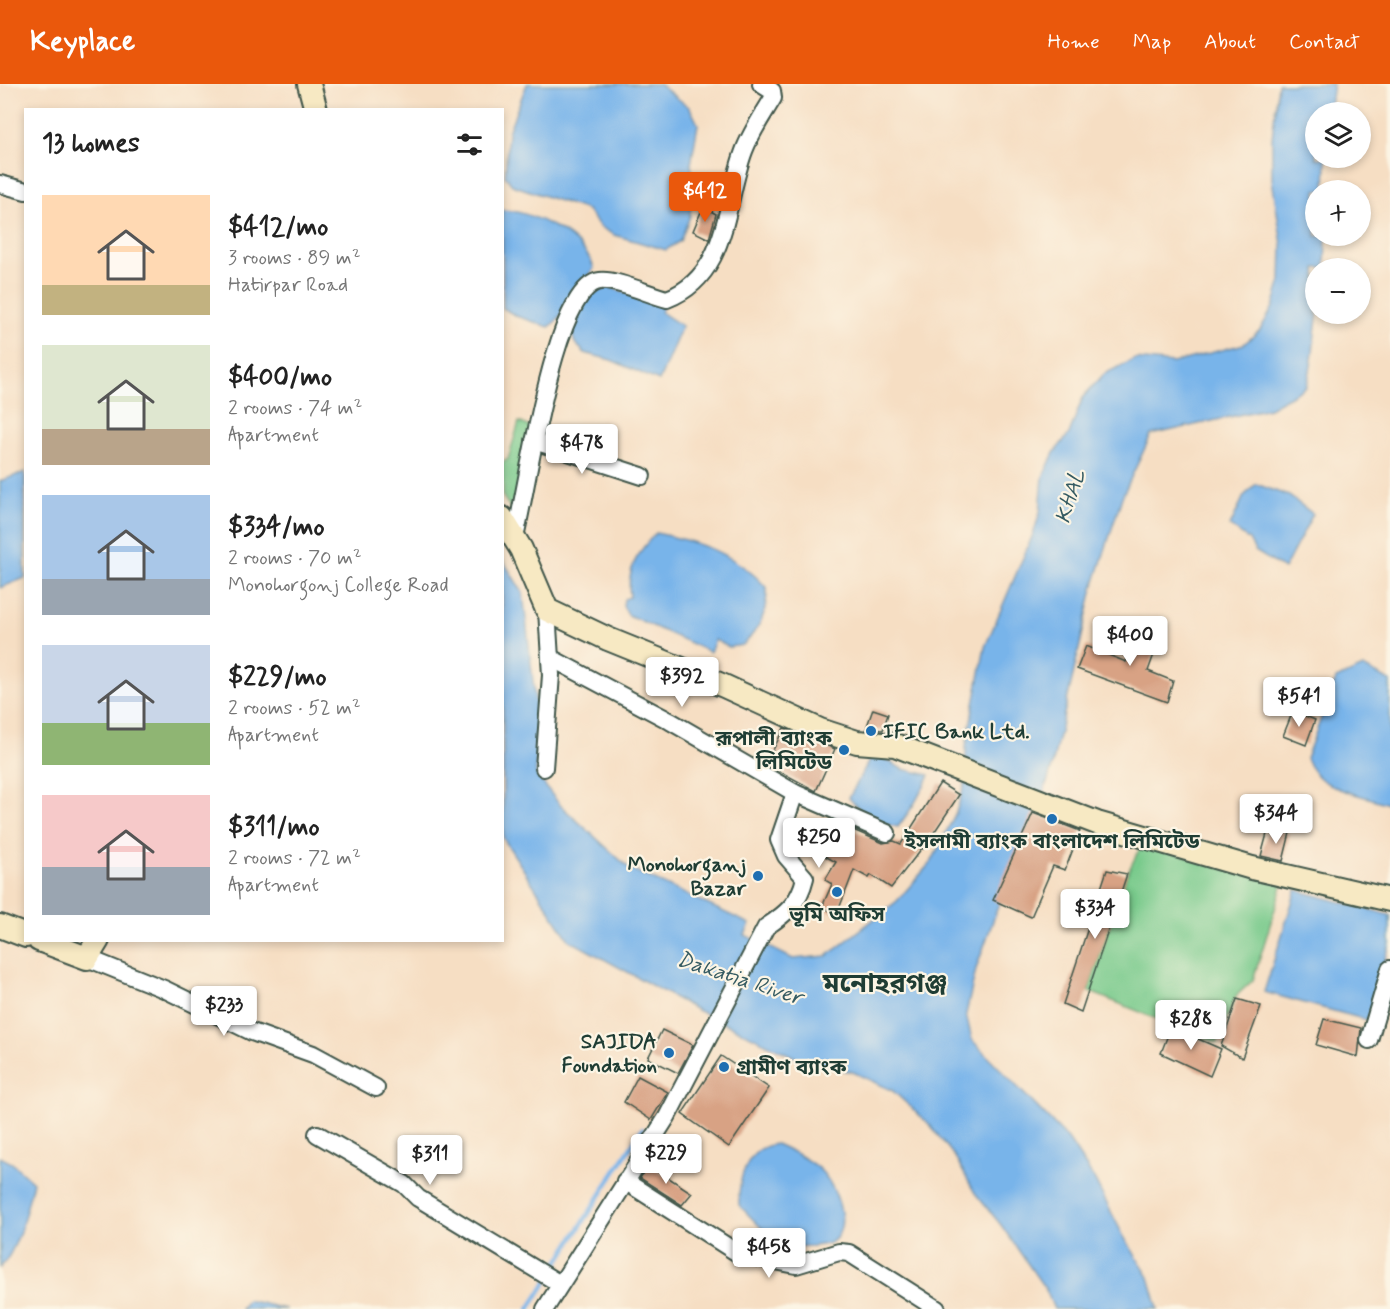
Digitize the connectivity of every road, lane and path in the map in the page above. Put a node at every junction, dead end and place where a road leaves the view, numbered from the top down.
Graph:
1 (309, 84) edge
2 (761, 84) edge
3 (315, 108) edge
4 (0, 184) edge
5 (24, 190) edge
6 (534, 441) junction
7 (642, 476) dead end
8 (509, 527) edge
9 (548, 610) junction
10 (551, 658) junction
11 (544, 768) dead end
12 (795, 793) junction
13 (887, 833) dead end
14 (1390, 900) edge
15 (0, 926) edge
16 (24, 935) edge
17 (51, 942) edge
18 (92, 949) edge
19 (1390, 969) edge
20 (1370, 1040) dead end
21 (375, 1088) dead end
22 (317, 1134) dead end
23 (625, 1181) junction
24 (557, 1282) junction
25 (545, 1309) edge
26 (937, 1309) edge

1 - 3 street
2 - 6 street
4 - 5 street
6 - 7 street
6 - 8 street
8 - 9 street
9 - 10 street
9 - 14 street
10 - 11 street
10 - 12 street
12 - 13 street
12 - 23 street
15 - 16 street
17 - 18 street
18 - 21 street
19 - 20 street
22 - 24 street
23 - 24 street
23 - 26 street
24 - 25 street

